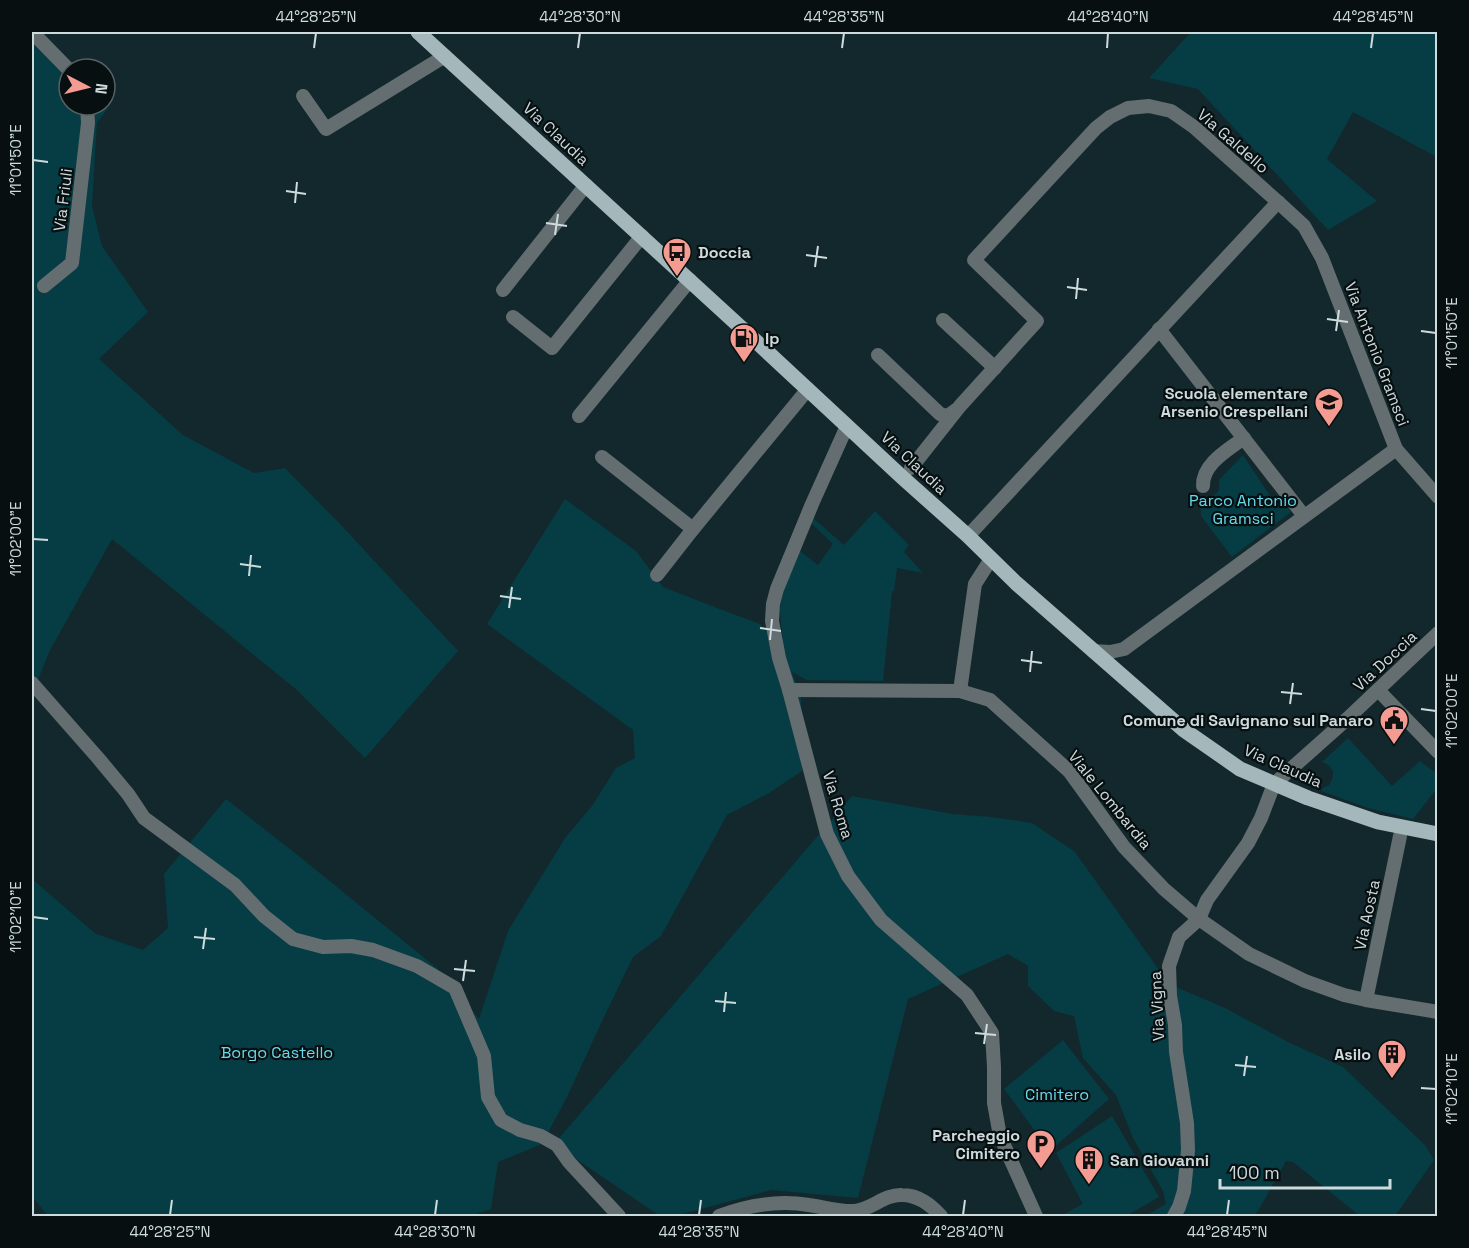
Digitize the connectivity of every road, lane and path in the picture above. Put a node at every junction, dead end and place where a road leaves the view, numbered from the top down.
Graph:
1 (32, 32) edge
2 (418, 32) edge
3 (445, 56) junction
4 (57, 58) edge
5 (303, 96) dead end
6 (88, 117) edge
7 (586, 185) junction
8 (1278, 202) junction
9 (642, 236) junction
10 (690, 280) junction
11 (44, 285) dead end
12 (503, 290) dead end
13 (513, 317) dead end
14 (943, 320) dead end
15 (1159, 329) junction
16 (878, 355) dead end
17 (995, 368) junction
18 (808, 389) junction
19 (960, 406) junction
20 (579, 416) dead end
21 (847, 426) junction
22 (1244, 438) junction
23 (1396, 449) junction
24 (602, 457) dead end
25 (912, 468) dead end
26 (1203, 486) dead end
27 (1437, 497) edge
28 (1304, 516) junction
29 (693, 529) junction
30 (968, 536) junction
31 (991, 559) junction
32 (657, 575) dead end
33 (1437, 633) edge
34 (1124, 649) junction
35 (1093, 651) junction
36 (1119, 673) junction
37 (32, 683) edge
38 (789, 690) junction
39 (1378, 690) junction
40 (960, 691) junction
41 (1437, 752) edge
42 (1274, 784) junction
43 (1437, 834) edge
44 (1400, 836) dead end
45 (1199, 919) junction
46 (1366, 1000) junction
47 (1437, 1012) edge
48 (814, 1211) edge
49 (618, 1216) edge
50 (719, 1216) edge
51 (941, 1216) edge
52 (1036, 1216) edge
53 (1174, 1216) edge

1 - 4 street
2 - 3 main road, Via Claudia
3 - 5 street
3 - 7 main road, Via Claudia
6 - 11 street, Via Friuli
7 - 9 main road, Via Claudia
7 - 12 street
8 - 15 street
8 - 17 street, Via Galdello
8 - 23 street, Via Antonio Gramsci
9 - 10 main road, Via Claudia
9 - 13 street
10 - 18 main road, Via Claudia
10 - 20 street
14 - 17 street
15 - 22 street
15 - 30 street
16 - 19 street
17 - 19 street, Via Galdello
18 - 21 main road, Via Claudia
18 - 29 street
19 - 25 street, Via Galdello
21 - 30 main road, Via Claudia
21 - 38 street, Via Roma
22 - 26 street
22 - 28 street
23 - 27 street
23 - 28 street, Via Antonio Gramsci
24 - 29 street
28 - 34 street, Via Antonio Gramsci
29 - 32 street
30 - 31 main road, Via Claudia
31 - 35 main road, Via Claudia
31 - 40 street
33 - 39 street, Via Doccia
34 - 35 street
34 - 36 street
35 - 36 main road, Via Claudia
36 - 42 main road, Via Claudia
37 - 49 street
38 - 40 street, Viale Lombardia
38 - 52 street, Via Roma
39 - 41 street
39 - 42 street, Via Doccia
40 - 45 street, Viale Lombardia
42 - 43 main road, Via Claudia
42 - 45 street, Via Vigna
44 - 46 street, Via Aosta
45 - 46 street, Viale Lombardia
45 - 53 street, Via Vigna
46 - 47 street, Viale Lombardia
48 - 50 street
48 - 51 street

